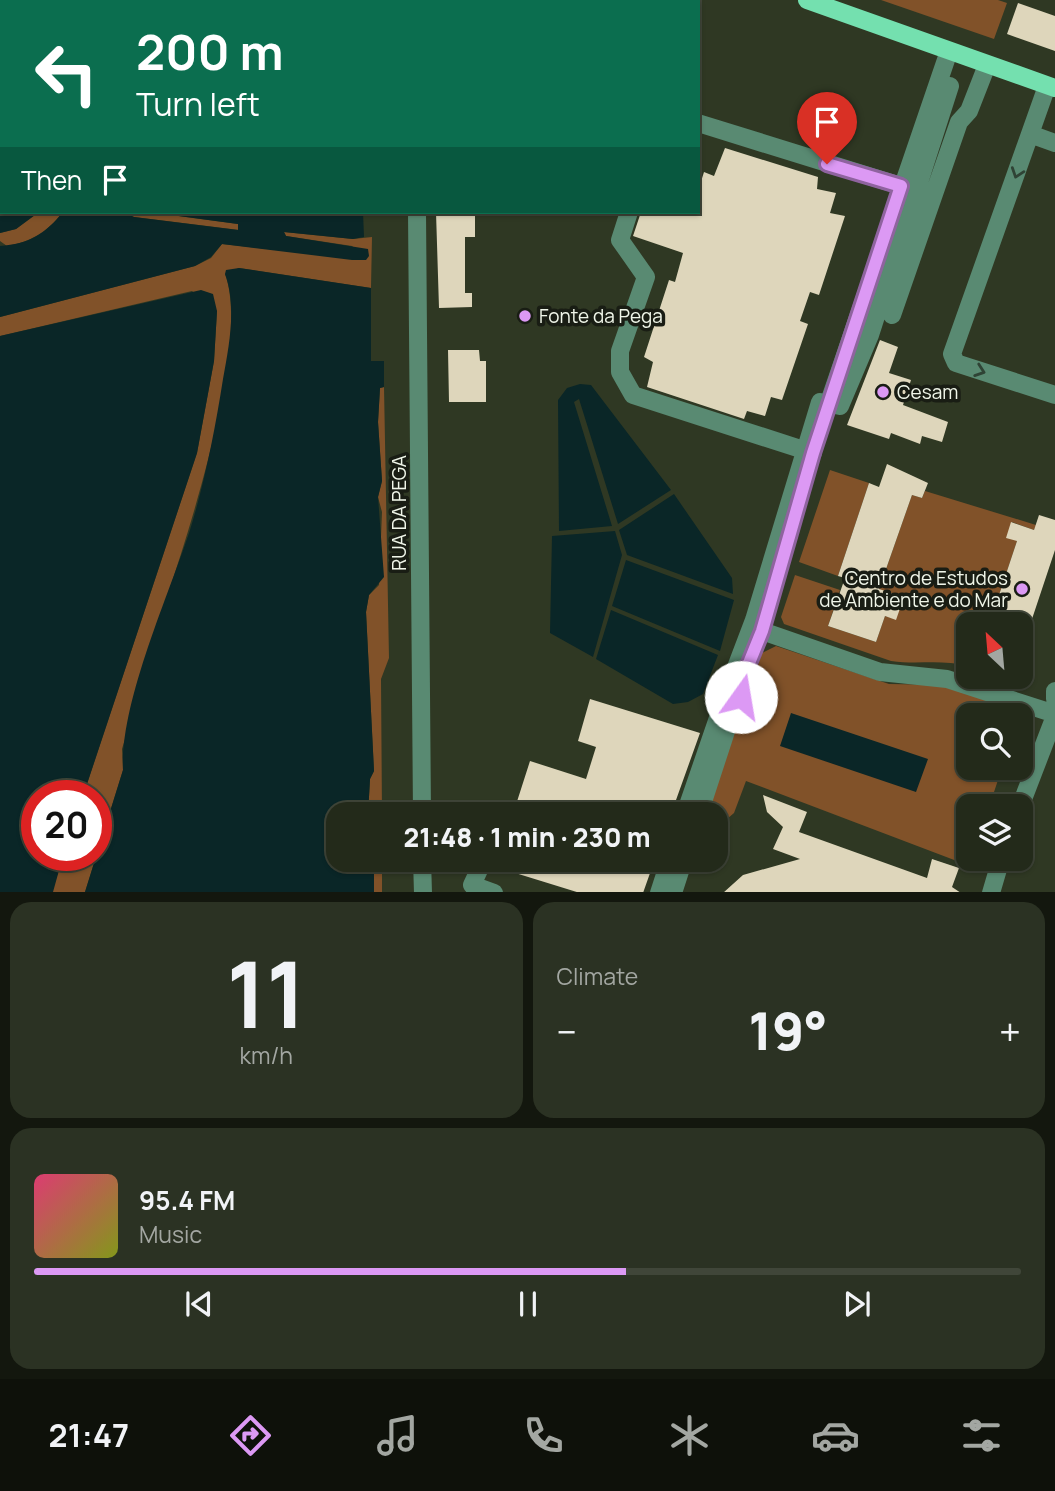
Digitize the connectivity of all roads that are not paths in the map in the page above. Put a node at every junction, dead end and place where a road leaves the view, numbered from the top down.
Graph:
1 (807, 0) edge
2 (949, 51) junction
3 (987, 65) junction
4 (950, 86) dead end
5 (1051, 87) edge
6 (700, 124) edge
7 (1030, 134) junction
8 (1055, 143) edge
9 (901, 186) junction
10 (417, 214) edge
11 (628, 214) edge
12 (892, 315) dead end
13 (1055, 396) edge
14 (829, 404) junction
15 (809, 452) junction
16 (762, 631) junction
17 (1055, 691) edge
18 (1055, 699) edge
19 (1055, 715) edge
20 (1025, 794) edge
21 (422, 802) edge
22 (689, 802) edge
23 (703, 802) edge
24 (997, 871) edge
25 (422, 872) edge
26 (475, 872) edge
27 (666, 872) edge
28 (680, 872) edge
29 (464, 889) edge
30 (423, 892) edge
31 (494, 892) edge
32 (659, 892) edge
33 (673, 892) edge
34 (991, 892) edge

1 - 2 main road
2 - 3 main road
2 - 9 street
3 - 5 main road
3 - 12 street
4 - 14 street
5 - 7 street
6 - 9 street
7 - 8 street
7 -> 13 street
9 - 14 street
10 - 21 street, RUA DA PEGA
11 - 15 street
14 - 15 street
15 - 16 street
15 - 22 street
16 - 19 street
16 - 23 street
17 - 18 street
19 - 20 street
24 - 34 street
25 - 30 street
26 - 29 street
27 - 32 street
28 - 33 street
29 - 31 street

